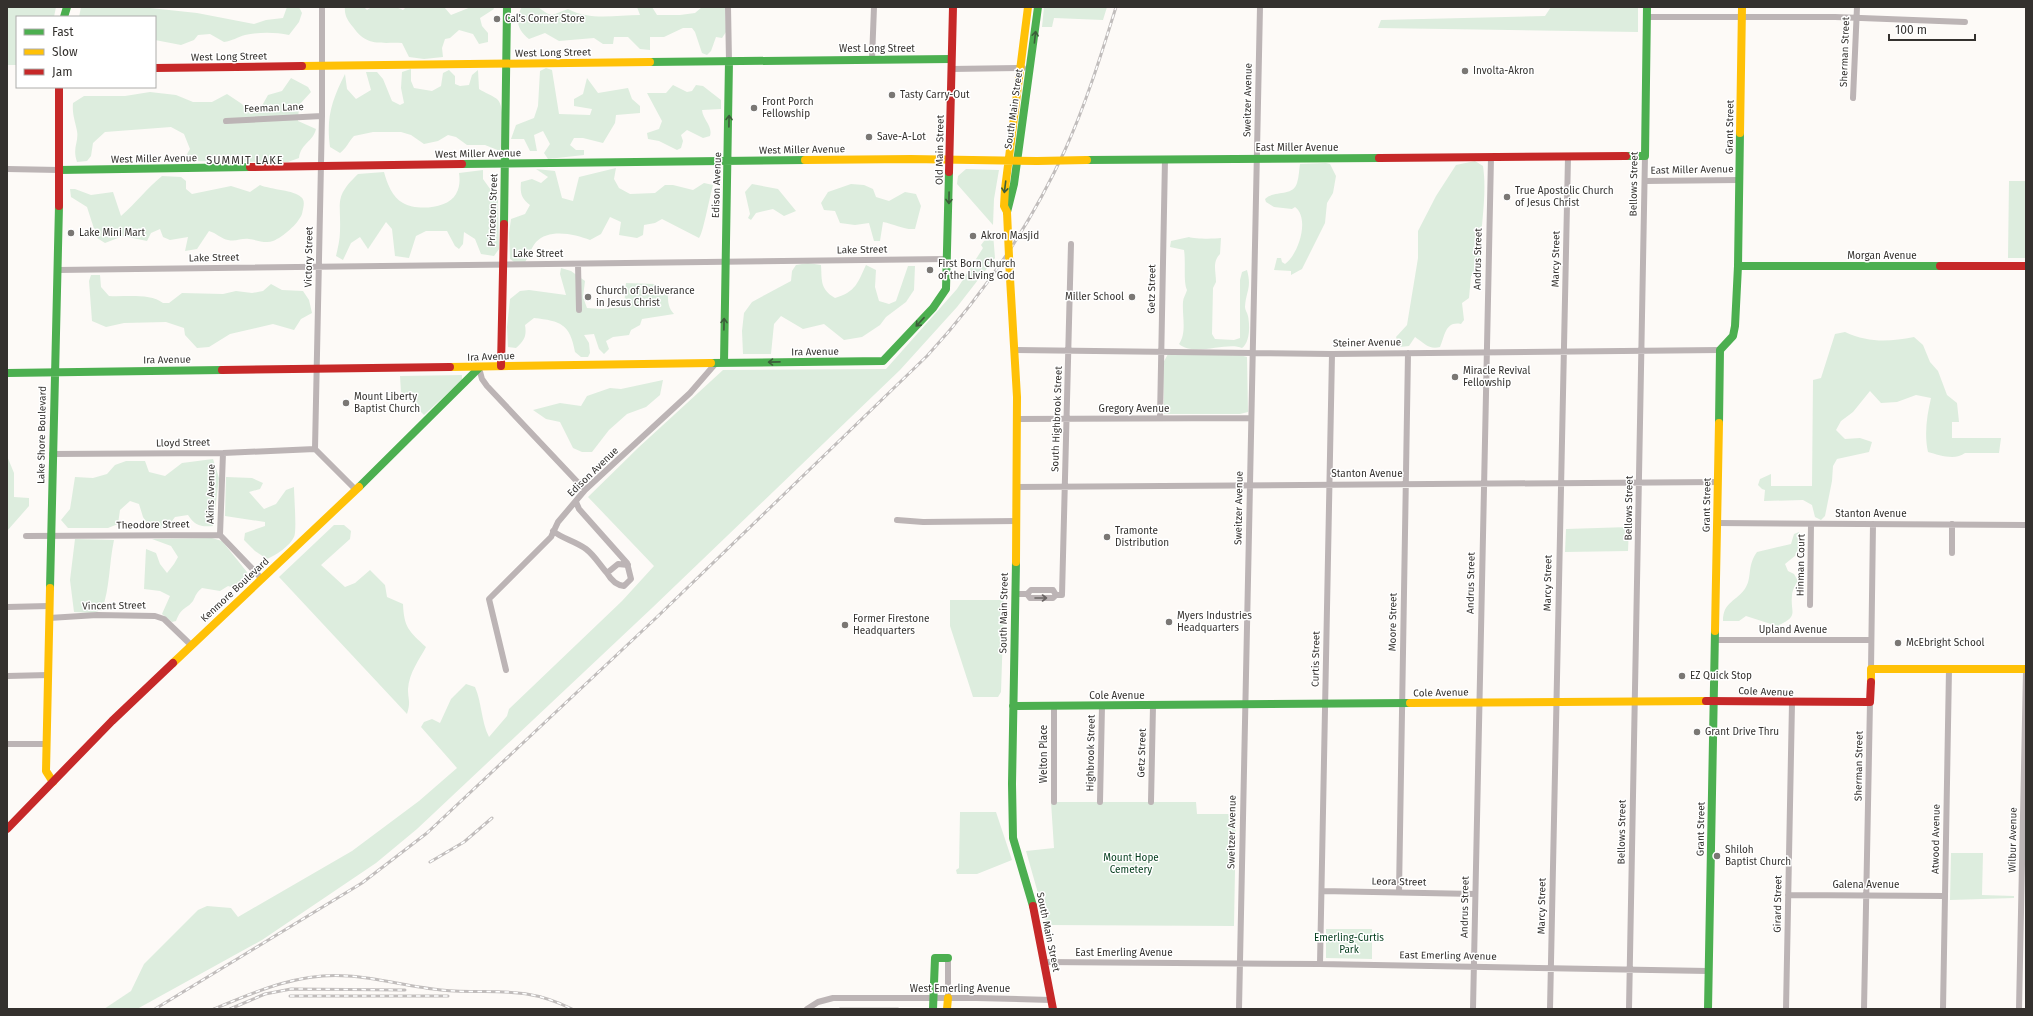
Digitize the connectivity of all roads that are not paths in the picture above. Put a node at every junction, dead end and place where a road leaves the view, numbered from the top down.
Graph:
1 (322, 7) edge
2 (507, 7) edge
3 (728, 7) edge
4 (874, 7) edge
5 (953, 7) edge
6 (1028, 7) edge
7 (1038, 7) edge
8 (1260, 7) edge
9 (1647, 7) edge
10 (1742, 7) edge
11 (1857, 7) edge
12 (1647, 17) junction
13 (1743, 17) junction
14 (1857, 18) junction
15 (1965, 22) dead end
16 (872, 59) junction
17 (951, 59) junction
18 (729, 61) junction
19 (507, 63) junction
20 (323, 65) junction
21 (156, 68) edge
22 (1020, 68) junction
23 (1030, 68) junction
24 (951, 69) junction
25 (59, 88) edge
26 (1853, 98) dead end
27 (322, 116) junction
28 (226, 121) dead end
29 (1568, 156) junction
30 (1645, 156) junction
31 (1491, 157) junction
32 (950, 159) junction
33 (1165, 159) junction
34 (1257, 159) junction
35 (728, 160) junction
36 (1013, 161) junction
37 (505, 163) junction
38 (321, 166) junction
39 (7, 169) edge
40 (59, 170) junction
41 (1739, 180) junction
42 (1645, 181) junction
43 (1071, 244) dead end
44 (947, 259) junction
45 (726, 262) junction
46 (502, 264) junction
47 (578, 264) junction
48 (1738, 266) junction
49 (2026, 266) edge
50 (320, 267) junction
51 (56, 270) junction
52 (945, 292) joint
53 (579, 310) dead end
54 (1014, 350) junction
55 (1720, 350) junction
56 (1069, 351) junction
57 (1161, 351) junction
58 (1642, 351) junction
59 (1408, 352) junction
60 (1486, 352) junction
61 (1563, 352) junction
62 (1253, 353) junction
63 (1332, 354) junction
64 (720, 363) junction
65 (501, 366) junction
66 (317, 368) junction
67 (479, 368) junction
68 (54, 372) junction
69 (7, 373) edge
70 (1160, 418) junction
71 (1251, 418) junction
72 (1017, 419) junction
73 (1067, 419) junction
74 (315, 449) junction
75 (223, 453) junction
76 (52, 454) junction
77 (1640, 482) junction
78 (1718, 482) junction
79 (1483, 483) junction
80 (1560, 483) junction
81 (1329, 484) junction
82 (1406, 484) junction
83 (1249, 485) junction
84 (1017, 486) junction
85 (1065, 486) junction
86 (356, 490) junction
87 (585, 490) junction
88 (576, 502) junction
89 (897, 520) dead end
90 (1017, 521) junction
91 (1717, 523) junction
92 (1811, 524) junction
93 (1873, 524) junction
94 (1952, 524) junction
95 (2026, 525) edge
96 (553, 531) junction
97 (220, 535) junction
98 (26, 536) dead end
99 (50, 536) junction
100 (1952, 553) dead end
101 (628, 565) junction
102 (607, 573) junction
103 (262, 579) junction
104 (1015, 594) junction
105 (1810, 605) dead end
106 (7, 606) edge
107 (49, 606) junction
108 (49, 618) junction
109 (1715, 640) junction
110 (1871, 640) junction
111 (191, 645) junction
112 (1871, 669) junction
113 (1949, 669) junction
114 (506, 670) dead end
115 (2026, 670) edge
116 (49, 675) junction
117 (7, 676) edge
118 (1635, 702) junction
119 (1714, 702) junction
120 (1870, 702) junction
121 (1480, 703) junction
122 (1556, 703) junction
123 (1792, 703) junction
124 (1245, 704) junction
125 (1325, 704) junction
126 (1402, 704) junction
127 (1013, 706) junction
128 (1054, 706) junction
129 (1102, 706) junction
130 (1153, 706) junction
131 (7, 744) edge
132 (46, 744) junction
133 (53, 782) junction
134 (1054, 802) dead end
135 (1100, 802) dead end
136 (1150, 802) dead end
137 (7, 829) edge
138 (1322, 891) junction
139 (1399, 892) junction
140 (1475, 894) junction
141 (1788, 895) junction
142 (1866, 896) junction
143 (1945, 896) junction
144 (2024, 896) edge
145 (948, 958) joint
146 (1044, 962) junction
147 (1240, 963) junction
148 (1320, 964) junction
149 (1474, 967) junction
150 (1551, 968) junction
151 (1630, 970) junction
152 (1708, 971) junction
153 (933, 998) junction
154 (948, 998) junction
155 (1052, 1000) junction
156 (807, 1009) edge
157 (933, 1009) edge
158 (947, 1009) edge
159 (1053, 1009) edge
160 (1239, 1009) edge
161 (1473, 1009) edge
162 (1550, 1009) edge
163 (1629, 1009) edge
164 (1708, 1009) edge
165 (1786, 1009) edge
166 (1864, 1009) edge
167 (1943, 1009) edge
168 (2019, 1009) edge

1 - 20 street, Victory Street
2 - 19 street, Princeton Street
3 - 18 street, Edison Avenue
4 - 16 street
5 - 17 street, Old Main Street
6 - 22 street, South Main Street
23 -> 7 street, South Main Street
8 - 34 street, Sweitzer Avenue
9 - 12 street, Bellows Street
10 - 13 street, Grant Street
11 - 14 street, Sherman Street
12 - 13 street
12 - 30 street, Bellows Street
13 - 14 street
13 - 41 street, Grant Street
14 - 15 street
14 - 26 street, Sherman Street
16 - 17 street, West Long Street
16 - 18 street, West Long Street
17 - 24 street, Old Main Street
18 - 19 street, West Long Street
35 -> 18 street, Edison Avenue
19 - 20 street, West Long Street
19 - 37 street, Princeton Street
20 - 21 street, West Long Street
20 - 27 street, Victory Street
22 - 23 street
22 - 24 street
22 - 36 street, South Main Street
23 - 36 street, South Main Street
24 - 32 street, Old Main Street
25 - 40 street, Lake Shore Boulevard
27 - 28 street, Feeman Lane
27 - 38 street, Victory Street
29 - 30 street, East Miller Avenue
29 - 31 street, East Miller Avenue
29 - 61 street, Marcy Street
30 - 42 street, Bellows Street
31 - 34 street, East Miller Avenue
31 - 60 street, Andrus Street
32 - 35 street, West Miller Avenue
32 - 36 street, East Miller Avenue
32 -> 44 street, Old Main Street
33 - 34 street, East Miller Avenue
33 - 36 street, East Miller Avenue, bridge
33 - 57 street, Getz Street
34 - 62 street, Sweitzer Avenue
35 - 37 street, West Miller Avenue
35 - 45 street, Edison Avenue
36 - 54 street, South Main Street, bridge
37 - 38 street, West Miller Avenue
37 - 46 street, Princeton Street
38 - 40 street, West Miller Avenue
38 - 50 street, Victory Street
39 - 40 street, West Miller Avenue
40 - 51 street, Lake Shore Boulevard
41 - 42 street, East Miller Avenue
41 - 48 street, Grant Street
42 - 58 street, Bellows Street
43 - 56 street, South Highbrook Street
44 - 45 street, Lake Street
44 - 52 street, Old Main Street
45 - 47 street, Lake Street
64 -> 45 street, Edison Avenue
46 - 47 street, Lake Street
46 - 50 street, Lake Street
46 - 65 street, Princeton Street
47 - 53 street
48 - 49 street, Morgan Avenue
48 - 55 street, Grant Street
50 - 51 street, Lake Street
50 - 66 street, Victory Street
51 - 68 street, Lake Shore Boulevard
52 -> 64 street, Ira Avenue
54 - 56 street, Steiner Avenue
54 - 72 street, South Main Street
55 - 58 street, Steiner Avenue
55 - 78 street, Grant Street
56 - 57 street, Steiner Avenue
56 - 73 street, South Highbrook Street
57 - 62 street, Steiner Avenue
57 - 70 street, Getz Street
58 - 61 street, Steiner Avenue
58 - 77 street, Bellows Street
59 - 60 street, Steiner Avenue
59 - 63 street, Steiner Avenue
59 - 82 street, Moore Street
60 - 61 street, Steiner Avenue
60 - 79 street, Andrus Street
61 - 80 street, Marcy Street
62 - 63 street, Steiner Avenue
62 - 71 street, Sweitzer Avenue
63 - 81 street, Curtis Street
64 - 65 street, Ira Avenue
64 - 87 street, Edison Avenue
65 - 67 street, Ira Avenue
66 - 67 street, Ira Avenue
66 - 68 street, Ira Avenue
66 - 74 street, Victory Street
67 - 86 street, Kenmore Boulevard
67 - 87 street
68 - 69 street, Ira Avenue
68 - 76 street, Lake Shore Boulevard
70 - 71 street, Gregory Avenue
70 - 73 street, Gregory Avenue
71 - 83 street, Sweitzer Avenue
72 - 73 street, Gregory Avenue
72 - 84 street, South Main Street
73 - 85 street, South Highbrook Street
74 - 75 street, Lloyd Street
74 - 86 street
75 - 76 street, Lloyd Street
75 - 97 street, Akins Avenue
76 - 99 street, Lake Shore Boulevard
77 - 78 street, Stanton Avenue
77 - 80 street, Stanton Avenue
77 - 118 street, Bellows Street
78 - 91 street, Grant Street
79 - 80 street, Stanton Avenue
79 - 82 street, Stanton Avenue
79 - 121 street, Andrus Street
80 - 122 street, Marcy Street
81 - 82 street, Stanton Avenue
81 - 83 street, Stanton Avenue
81 - 125 street, Curtis Street
82 - 126 street, Moore Street
83 - 85 street, Stanton Avenue
83 - 124 street, Sweitzer Avenue
84 - 85 street, Stanton Avenue
84 - 90 street, South Main Street
85 - 104 street, South Highbrook Street
86 - 103 street, Kenmore Boulevard
87 - 88 street, Edison Avenue
88 - 96 street, Edison Avenue
88 - 101 street
89 - 90 street
90 - 104 street, South Main Street
91 - 92 street, Stanton Avenue
91 - 109 street, Grant Street
92 - 93 street, Stanton Avenue
92 - 105 street, Hinman Court
93 - 94 street, Stanton Avenue
93 - 110 street, Sherman Street
94 - 95 street, Stanton Avenue
94 - 100 street
96 - 102 street
96 - 114 street, Edison Avenue
97 - 99 street, Theodore Street
97 - 103 street
98 - 99 street, Theodore Street
99 - 107 street, Lake Shore Boulevard
101 - 102 street
101 - 102 street
103 - 111 street, Kenmore Boulevard
104 - 127 street, South Main Street
106 - 107 street
107 - 108 street, Lake Shore Boulevard
108 - 111 street, Vincent Street
108 - 116 street, Lake Shore Boulevard
109 - 110 street, Upland Avenue
109 - 119 street, Grant Street
110 - 112 street, Sherman Street
111 - 133 street, Kenmore Boulevard
112 - 113 street
112 - 120 street, Sherman Street
113 - 115 street
113 - 143 street, Atwood Avenue
115 - 144 street, Wilbur Avenue
116 - 117 street
116 - 132 street, Lake Shore Boulevard
118 - 119 street, Cole Avenue
118 - 122 street, Cole Avenue
118 - 151 street, Bellows Street
119 - 123 street, Cole Avenue
119 - 152 street, Grant Street
120 - 123 street, Cole Avenue
120 - 142 street, Sherman Street
121 - 122 street, Cole Avenue
121 - 126 street, Cole Avenue
121 - 140 street, Andrus Street
122 - 150 street, Marcy Street
123 - 141 street, Girard Street
124 - 125 street, Cole Avenue
124 - 130 street, Cole Avenue
124 - 147 street, Sweitzer Avenue
125 - 126 street, Cole Avenue
125 - 138 street, Curtis Street
126 - 139 street, Moore Street
127 - 128 street, Cole Avenue
127 - 146 street, South Main Street
128 - 129 street, Cole Avenue
128 - 134 street, Welton Place
129 - 130 street, Cole Avenue
129 - 135 street, Highbrook Street
130 - 136 street, Getz Street
131 - 132 street
132 - 133 street, Lake Shore Boulevard
133 - 137 street, Kenmore Boulevard
138 - 139 street, Leora Street
138 - 148 street, Curtis Street
139 - 140 street, Leora Street
140 - 149 street, Andrus Street
141 - 142 street, Galena Avenue
141 - 165 street, Girard Street
142 - 143 street, Galena Avenue
142 - 166 street, Sherman Street
143 - 167 street, Atwood Avenue
144 - 168 street, Wilbur Avenue
145 - 153 street
145 - 154 street
146 - 147 street, East Emerling Avenue
146 - 155 street, South Main Street
147 - 148 street, East Emerling Avenue
147 - 160 street, Sweitzer Avenue
148 - 149 street, East Emerling Avenue
149 - 150 street, East Emerling Avenue
149 - 161 street, Andrus Street
150 - 151 street, East Emerling Avenue
150 - 162 street, Marcy Street
151 - 152 street, East Emerling Avenue
151 - 163 street, Bellows Street
152 - 164 street, Grant Street
153 - 154 street, West Emerling Avenue
153 - 156 street, West Emerling Avenue
153 - 157 street
154 - 155 street, West Emerling Avenue
154 - 158 street
155 - 159 street, South Main Street

